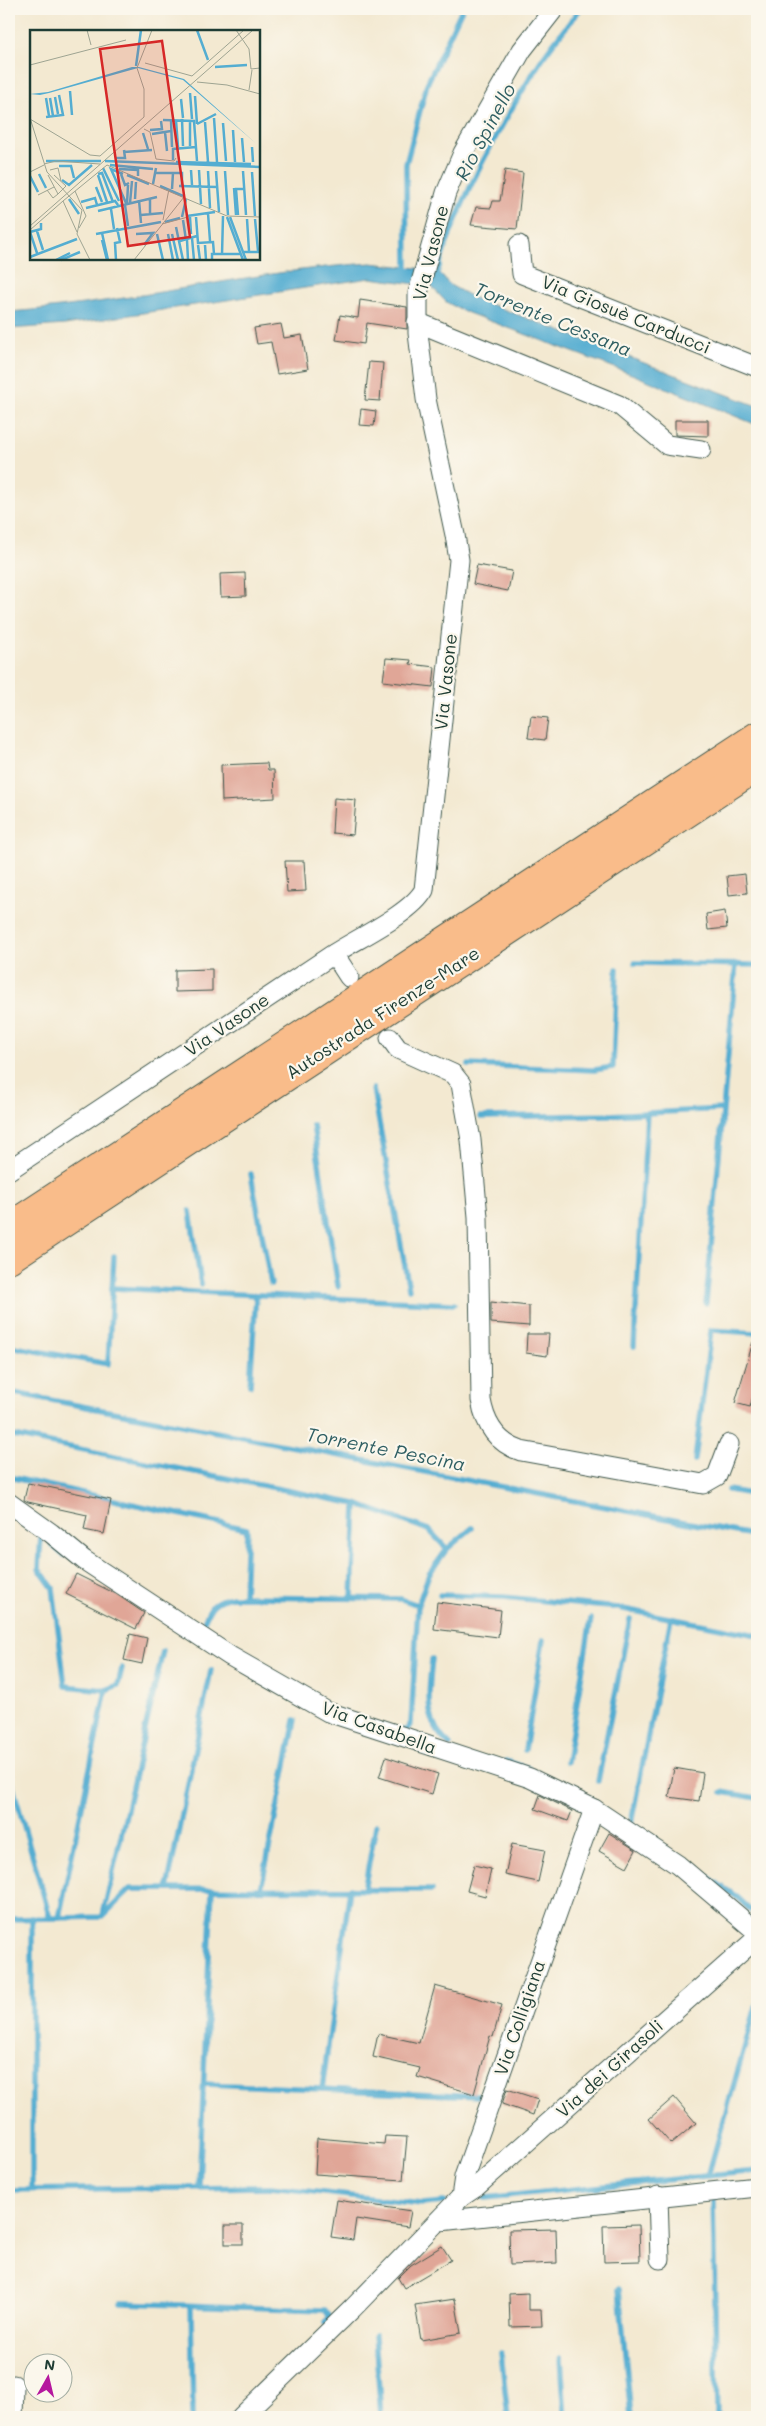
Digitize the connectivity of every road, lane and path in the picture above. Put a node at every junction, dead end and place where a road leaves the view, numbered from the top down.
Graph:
1 (554, 9) edge
2 (519, 245) dead end
3 (418, 322) junction
4 (757, 367) edge
5 (701, 450) dead end
6 (757, 736) edge
7 (757, 767) edge
8 (334, 954) junction
9 (349, 977) dead end
10 (390, 1038) dead end
11 (9, 1170) edge
12 (9, 1227) edge
13 (9, 1259) edge
14 (728, 1444) dead end
15 (9, 1503) edge
16 (594, 1809) junction
17 (757, 1932) edge
18 (757, 1938) edge
19 (757, 2187) edge
20 (658, 2196) junction
21 (461, 2197) junction
22 (440, 2221) junction
23 (660, 2259) dead end
24 (14, 2385) dead end
25 (13, 2417) edge
26 (241, 2417) edge

1 - 3 street, Via Vasone
2 - 4 street, Via Giosuè Carducci
3 - 5 street
3 - 8 street, Via Vasone
6 - 12 highway, Autostrada Firenze-Mare
7 - 13 highway, Autostrada Firenze-Mare
8 - 9 street
8 - 11 street, Via Vasone
10 - 14 street
15 - 16 street, Via Casabella
16 - 17 street, Via Casabella
16 - 21 street, Via Colligiana
18 - 21 street, Via dei Girasoli
19 - 20 street
20 - 22 street
20 - 23 street
21 - 22 street
22 - 26 street
24 - 25 street

